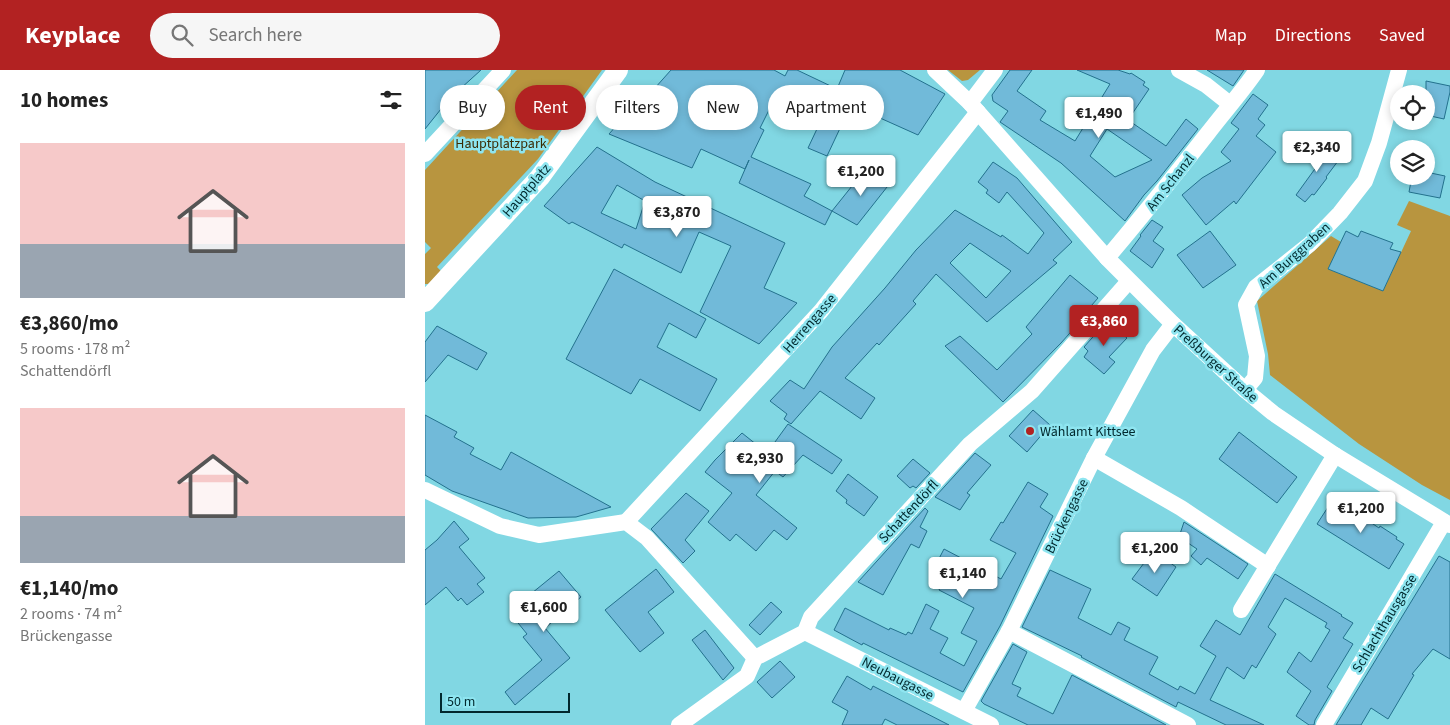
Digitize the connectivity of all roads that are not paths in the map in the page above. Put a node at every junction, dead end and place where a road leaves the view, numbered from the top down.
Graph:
1 (503, 70) edge
2 (618, 70) edge
3 (935, 70) edge
4 (995, 70) edge
5 (1179, 70) edge
6 (1257, 70) edge
7 (1399, 70) edge
8 (1230, 104) junction
9 (974, 108) junction
10 (425, 154) edge
11 (1107, 258) junction
12 (1129, 281) junction
13 (425, 302) edge
14 (1173, 324) junction
15 (1245, 390) junction
16 (1335, 455) junction
17 (1094, 458) junction
18 (425, 490) edge
19 (626, 522) junction
20 (1447, 524) edge
21 (1268, 566) junction
22 (1241, 610) dead end
23 (1009, 631) junction
24 (805, 632) junction
25 (755, 658) junction
26 (963, 711) junction
27 (679, 725) edge
28 (991, 725) edge
29 (1189, 725) edge
30 (1324, 725) edge

1 - 10 street
2 - 13 street, Hauptplatz
3 - 9 street, Preßburger Straße
4 - 9 street, Herrengasse
5 - 8 street
6 - 8 street, Am Schanzl
7 - 15 street, Am Burggraben
8 - 11 street, Am Schanzl
9 - 11 street, Preßburger Straße
9 - 19 street, Herrengasse
11 - 12 street, Preßburger Straße
12 - 14 street, Preßburger Straße
12 - 24 street, Schattendörfl
14 - 15 street, Preßburger Straße
14 - 17 street, Brückengasse
15 - 16 street, Preßburger Straße
16 - 20 street, Preßburger Straße
16 - 21 street
17 - 21 street
17 - 23 street, Brückengasse
18 - 19 street
19 - 25 street
20 - 30 street, Schlachthausgasse
21 - 22 street
23 - 26 street, Brückengasse
23 - 29 street
24 - 25 street
24 - 26 street, Neubaugasse
25 - 27 street
26 - 28 street, Neubaugasse

